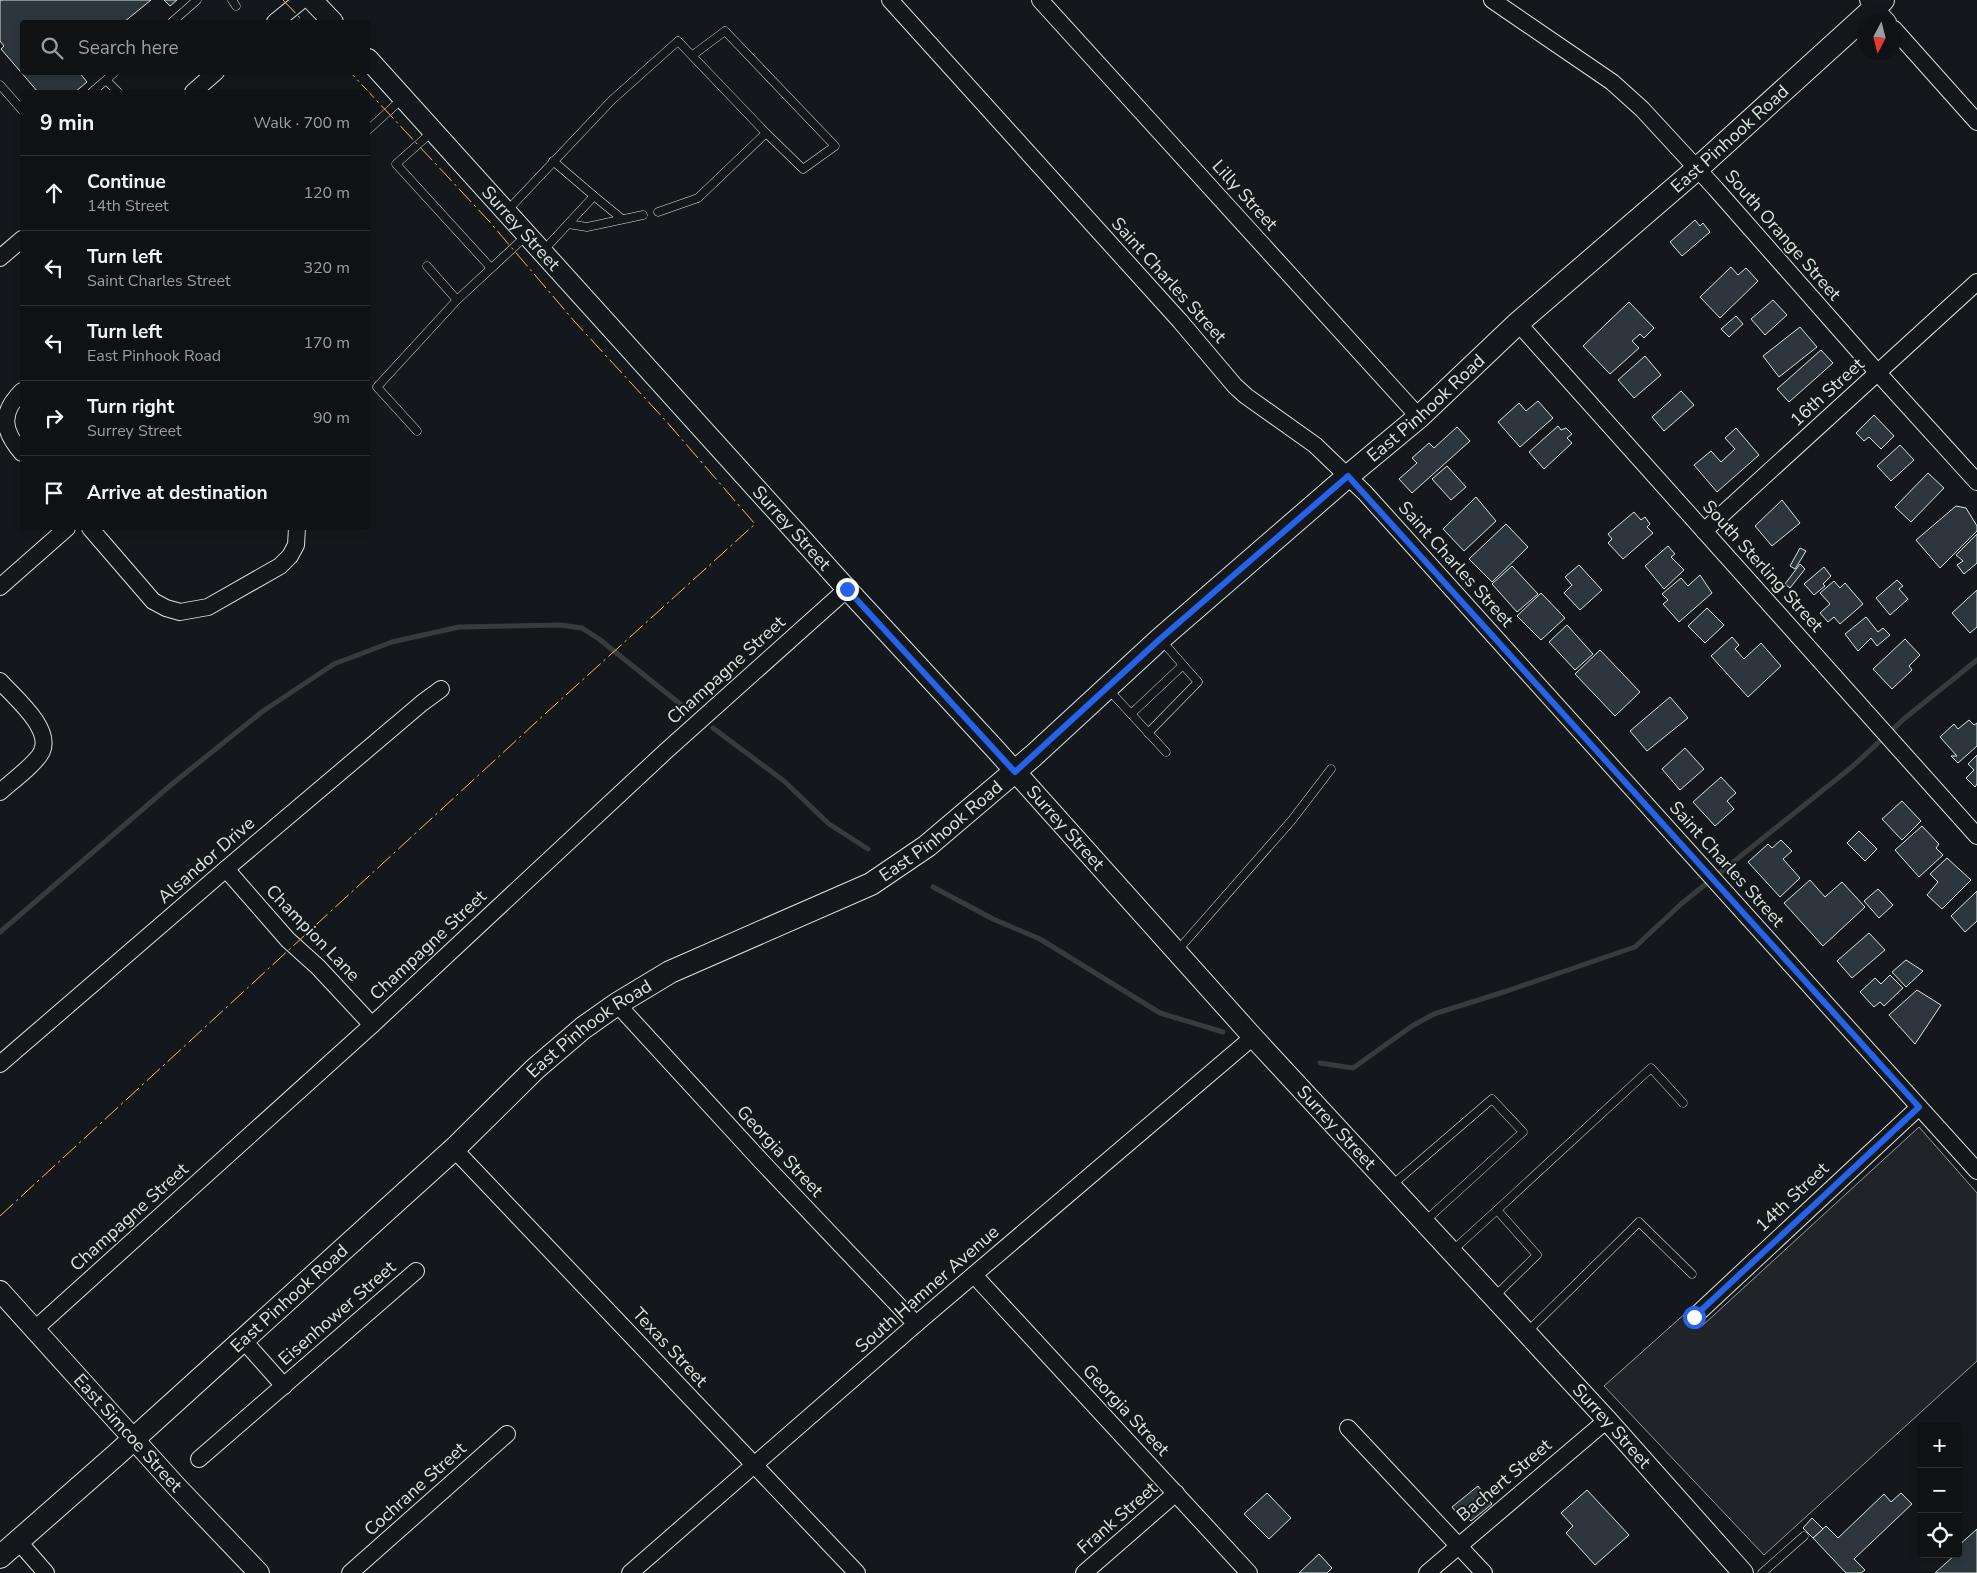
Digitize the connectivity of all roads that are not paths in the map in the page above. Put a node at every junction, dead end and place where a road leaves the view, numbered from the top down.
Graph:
1 (197, 0) edge
2 (302, 0) edge
3 (312, 0) edge
4 (890, 0) edge
5 (1040, 0) edge
6 (1492, 0) edge
7 (1879, 7) edge
8 (174, 20) edge
9 (277, 20) edge
10 (331, 20) edge
11 (1902, 38) edge
12 (693, 55) junction
13 (370, 61) edge
14 (112, 75) edge
15 (212, 75) edge
16 (106, 80) junction
17 (0, 85) edge
18 (94, 90) edge
19 (116, 90) edge
20 (194, 90) edge
21 (403, 98) junction
22 (20, 108) edge
23 (1977, 122) edge
24 (370, 128) edge
25 (433, 131) junction
26 (766, 133) junction
27 (553, 161) junction
28 (1698, 168) junction
29 (594, 196) junction
30 (506, 212) junction
31 (658, 212) dead end
32 (643, 215) dead end
33 (622, 219) junction
34 (568, 224) junction
35 (527, 235) junction
36 (20, 241) edge
37 (542, 252) junction
38 (0, 258) edge
39 (427, 266) dead end
40 (491, 268) junction
41 (1977, 282) edge
42 (457, 300) junction
43 (1518, 323) junction
44 (1878, 373) junction
45 (20, 393) edge
46 (1419, 417) junction
47 (417, 431) dead end
48 (20, 450) edge
49 (1348, 476) junction
50 (1977, 482) edge
51 (65, 530) edge
52 (92, 530) edge
53 (297, 530) edge
54 (1704, 532) junction
55 (0, 587) edge
56 (847, 589) junction
57 (1160, 639) junction
58 (1183, 665) junction
59 (0, 681) edge
60 (1106, 688) junction
61 (441, 689) dead end
62 (1131, 714) junction
63 (1148, 733) junction
64 (1166, 752) dead end
65 (1331, 768) dead end
66 (1015, 772) junction
67 (0, 792) edge
68 (1977, 836) edge
69 (226, 869) junction
70 (1176, 952) junction
71 (617, 1004) junction
72 (372, 1025) junction
73 (1253, 1037) junction
74 (0, 1064) edge
75 (1683, 1103) dead end
76 (1919, 1107) junction
77 (454, 1149) junction
78 (1977, 1171) edge
79 (1391, 1186) junction
80 (1497, 1210) junction
81 (1424, 1222) junction
82 (1452, 1252) junction
83 (416, 1271) dead end
84 (1692, 1274) dead end
85 (974, 1275) junction
86 (0, 1291) edge
87 (1494, 1297) junction
88 (1694, 1317) dead end
89 (916, 1324) junction
90 (35, 1329) junction
91 (1527, 1332) junction
92 (243, 1340) junction
93 (284, 1386) junction
94 (1608, 1420) junction
95 (1348, 1428) dead end
96 (507, 1434) dead end
97 (134, 1439) junction
98 (199, 1459) dead end
99 (754, 1465) junction
100 (1176, 1493) junction
101 (1804, 1536) dead end
102 (19, 1542) junction
103 (1458, 1545) junction
104 (0, 1557) edge
105 (46, 1573) edge
106 (259, 1573) edge
107 (350, 1573) edge
108 (630, 1573) edge
109 (857, 1573) edge
110 (1084, 1573) edge
111 (1249, 1573) edge
112 (1427, 1573) edge
113 (1484, 1573) edge
114 (1743, 1573) edge
115 (1762, 1573) edge

1 - 8 lane
2 - 9 street
3 - 10 street
4 - 49 street, Saint Charles Street
5 - 46 street, Lilly Street
6 - 28 street, South Orange Street
7 - 28 main road, East Pinhook Road
11 - 23 street
12 - 26 lane
12 - 26 lane
12 - 27 lane
13 - 21 street, Surrey Street
14 - 16 lane
15 - 20 street
16 - 18 lane
16 - 19 lane
17 - 22 lane
21 - 24 lane
21 - 25 street, Surrey Street
25 - 30 street, Surrey Street
25 - 40 lane
26 - 31 lane
27 - 29 lane
27 - 30 lane
28 - 43 main road, East Pinhook Road
28 - 44 street, South Orange Street
29 - 33 lane
29 - 34 lane
30 - 35 street, Surrey Street
32 - 33 lane
33 - 34 lane
34 - 37 lane
35 - 37 street, Surrey Street
35 - 40 lane
36 - 38 street
37 - 56 street, Surrey Street
39 - 42 lane
40 - 42 lane
41 - 44 street, 16th Street
42 - 47 lane
43 - 46 main road, East Pinhook Road
43 - 54 street, South Sterling Street
44 - 50 street, South Orange Street
44 - 54 street, 16th Street
45 - 48 street
46 - 49 main road, East Pinhook Road
49 - 57 main road, East Pinhook Road
49 - 76 street, Saint Charles Street
51 - 55 street
52 - 53 street
54 - 68 street, South Sterling Street
56 - 66 street, Surrey Street
56 - 72 street, Champagne Street
57 - 58 lane
57 - 60 main road, East Pinhook Road
58 - 62 lane
58 - 63 lane
59 - 67 street
60 - 62 lane
60 - 66 main road, East Pinhook Road
61 - 69 street, Alsandor Drive
62 - 63 lane
63 - 64 lane
65 - 70 lane
66 - 70 street, Surrey Street
66 - 71 main road, East Pinhook Road
69 - 72 street, Champion Lane
69 - 74 street, Alsandor Drive
70 - 73 street, Surrey Street
71 - 77 main road, East Pinhook Road
71 - 89 street, Georgia Street
72 - 90 street, Champagne Street
73 - 79 street, Surrey Street
73 - 85 street, South Hamner Avenue
75 - 80 lane
76 - 78 street, Saint Charles Street
76 - 88 street, 14th Street
77 - 92 main road, East Pinhook Road
77 - 99 street, Texas Street
79 - 81 street, Surrey Street
79 - 81 lane
80 - 82 lane
80 - 87 lane
81 - 82 street, Surrey Street
82 - 87 street, Surrey Street
83 - 93 street, Eisenhower Street
84 - 91 lane
85 - 89 street, South Hamner Avenue
85 - 100 street, Georgia Street
86 - 90 street, East Simcoe Street
87 - 91 street, Surrey Street
89 - 99 street, South Hamner Avenue
90 - 97 street, East Simcoe Street
91 - 94 street, Surrey Street
92 - 93 street, Eisenhower Street
92 - 97 main road, East Pinhook Road
93 - 98 street, Eisenhower Street
94 - 103 street, Bachert Street
94 - 114 street, Surrey Street
95 - 103 street
96 - 107 street, Cochrane Street
97 - 102 main road, East Pinhook Road
97 - 106 street, East Simcoe Street
99 - 108 street, South Hamner Avenue
99 - 109 street, Texas Street
100 - 110 street, Frank Street
100 - 111 street, Georgia Street
101 - 115 lane
102 - 104 main road, East Pinhook Road
102 - 105 street
103 - 112 street, Bachert Street
103 - 113 street

